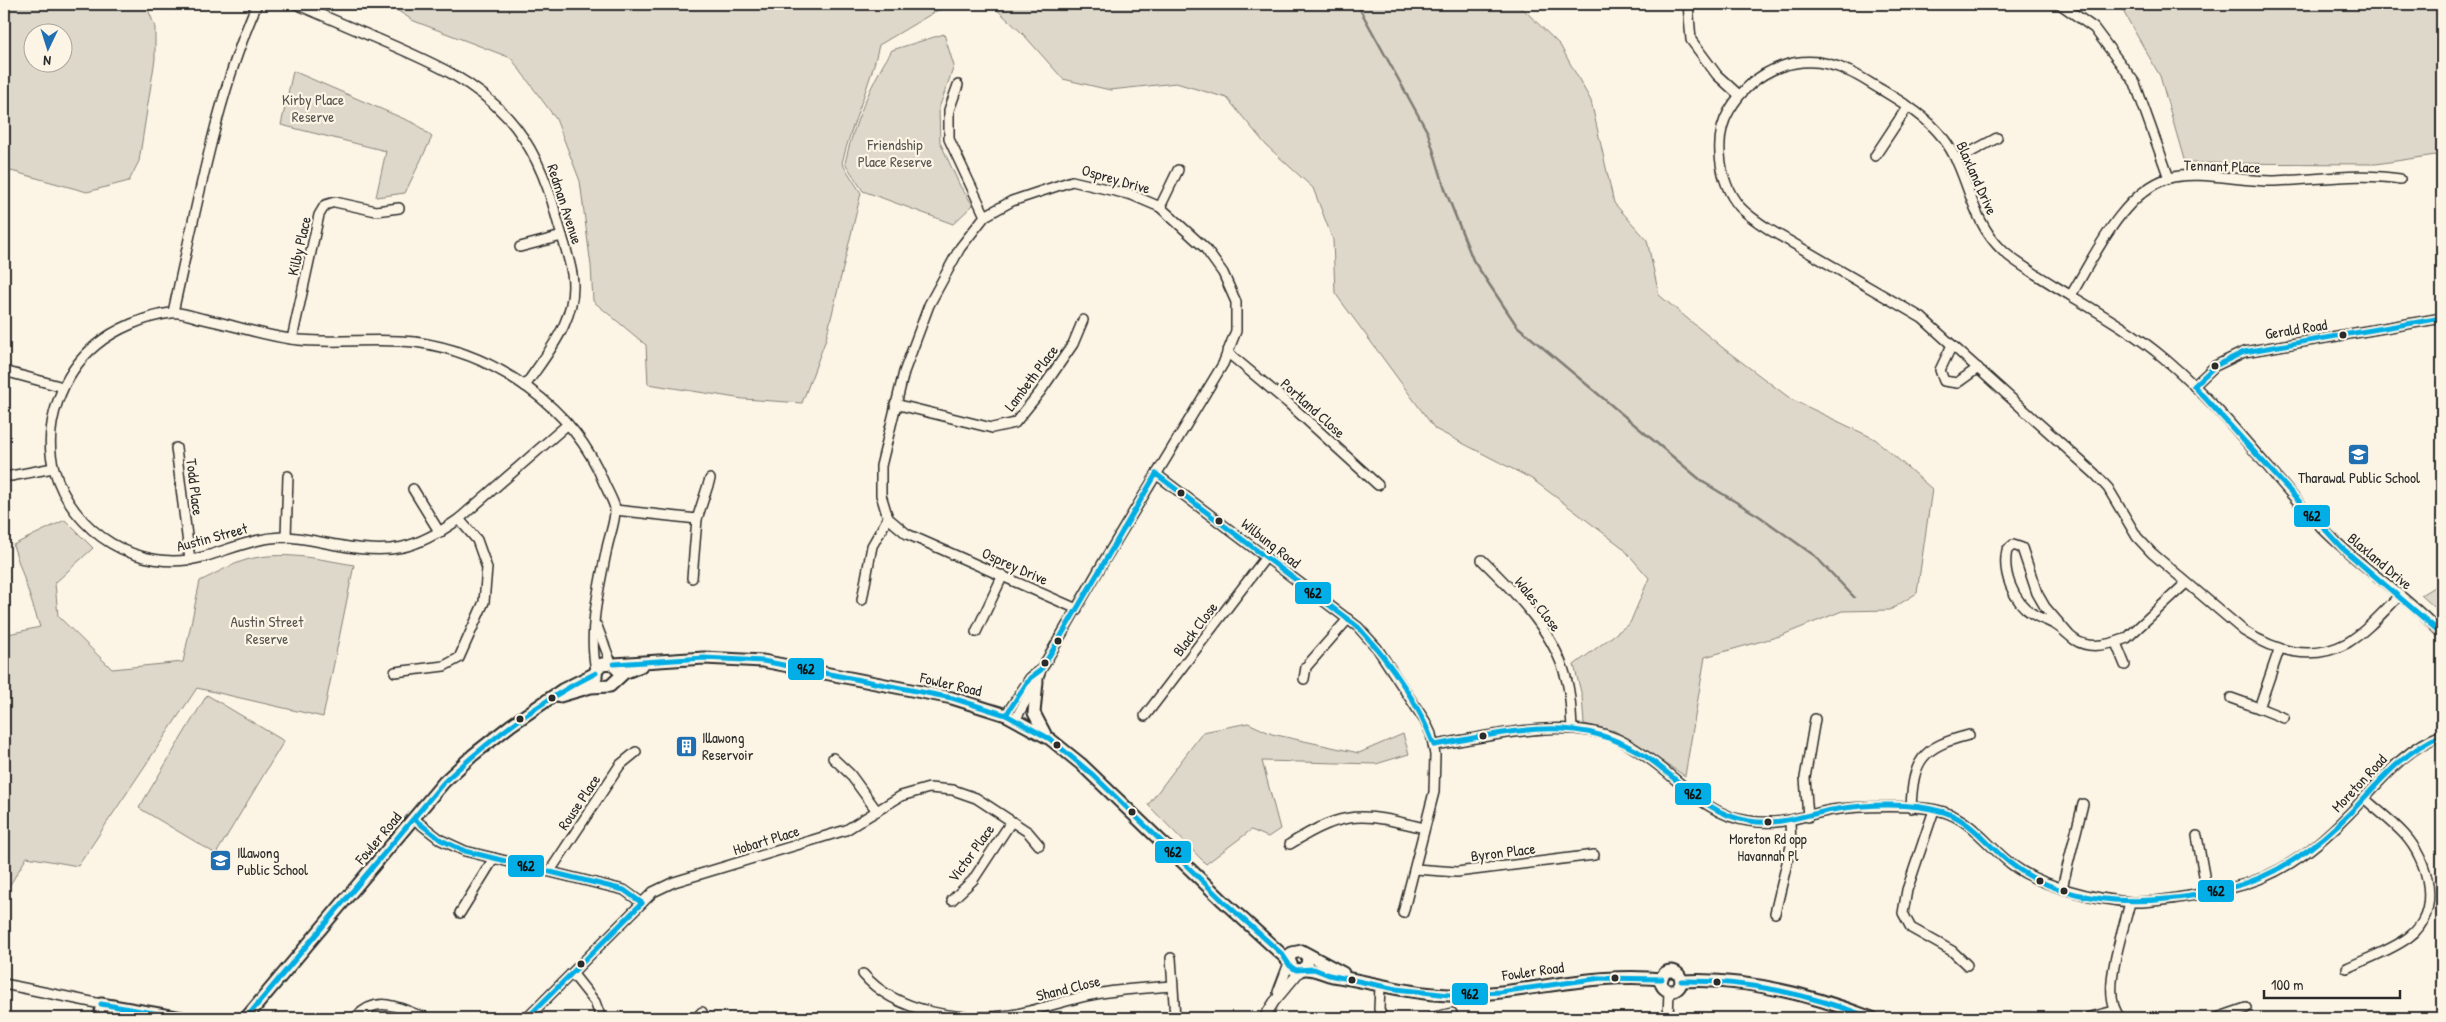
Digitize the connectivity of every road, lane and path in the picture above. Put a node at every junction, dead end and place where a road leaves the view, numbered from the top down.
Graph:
1 (257, 4) edge
2 (296, 4) edge
3 (1688, 4) edge
4 (2060, 4) edge
5 (958, 85) dead end
6 (1739, 95) junction
7 (1908, 106) junction
8 (1997, 138) dead end
9 (1875, 156) dead end
10 (1956, 160) junction
11 (1178, 170) dead end
12 (2169, 178) junction
13 (2400, 178) dead end
14 (1160, 207) junction
15 (399, 208) dead end
16 (985, 216) junction
17 (562, 236) junction
18 (520, 247) dead end
19 (2071, 296) junction
20 (173, 312) junction
21 (2442, 318) edge
22 (1083, 320) dead end
23 (292, 339) junction
24 (1952, 345) junction
25 (1227, 352) junction
26 (1978, 368) junction
27 (4, 371) edge
28 (525, 386) junction
29 (2194, 386) junction
30 (63, 387) junction
31 (895, 404) junction
32 (568, 424) junction
33 (176, 448) dead end
34 (54, 468) junction
35 (1156, 474) junction
36 (11, 476) dead end
37 (288, 476) dead end
38 (710, 479) dead end
39 (1378, 486) dead end
40 (413, 489) dead end
41 (615, 510) junction
42 (888, 518) junction
43 (459, 519) junction
44 (697, 519) junction
45 (440, 533) junction
46 (286, 537) junction
47 (1266, 557) junction
48 (190, 560) junction
49 (1482, 560) dead end
50 (1003, 575) junction
51 (692, 578) dead end
52 (2186, 583) junction
53 (2399, 596) junction
54 (862, 600) dead end
55 (1077, 609) junction
56 (1348, 619) junction
57 (595, 621) junction
58 (976, 632) dead end
59 (2069, 634) junction
60 (2442, 634) edge
61 (2116, 643) junction
62 (2279, 650) junction
63 (612, 664) junction
64 (647, 664) junction
65 (2125, 665) dead end
66 (1041, 670) junction
67 (395, 672) dead end
68 (596, 672) junction
69 (1304, 679) dead end
70 (618, 681) junction
71 (1037, 682) junction
72 (605, 686) junction
73 (552, 698) junction
74 (2232, 698) dead end
75 (2259, 708) junction
76 (1145, 716) dead end
77 (1010, 718) junction
78 (2284, 718) dead end
79 (1815, 719) dead end
80 (1572, 728) junction
81 (1969, 735) dead end
82 (2442, 735) edge
83 (1050, 739) junction
84 (1434, 745) junction
85 (636, 752) dead end
86 (833, 758) dead end
87 (2364, 798) junction
88 (2083, 804) dead end
89 (1911, 808) junction
90 (877, 810) junction
91 (1934, 810) junction
92 (1808, 816) junction
93 (414, 818) junction
94 (1011, 822) junction
95 (1790, 822) junction
96 (1424, 828) junction
97 (2198, 836) dead end
98 (1290, 844) dead end
99 (1038, 845) dead end
100 (1594, 855) dead end
101 (494, 858) junction
102 (1416, 869) junction
103 (550, 871) junction
104 (2062, 888) junction
105 (2207, 892) junction
106 (952, 900) dead end
107 (2130, 902) junction
108 (642, 903) junction
109 (460, 913) dead end
110 (1403, 913) dead end
111 (1775, 913) dead end
112 (1258, 931) junction
113 (1303, 952) junction
114 (1171, 958) dead end
115 (1289, 962) junction
116 (1967, 964) dead end
117 (2347, 968) dead end
118 (1302, 970) junction
119 (572, 973) junction
120 (863, 974) dead end
121 (1351, 978) junction
122 (1662, 979) junction
123 (1681, 981) junction
124 (4, 984) edge
125 (1172, 986) junction
126 (1380, 986) junction
127 (1669, 990) junction
128 (1274, 1002) junction
129 (101, 1004) junction
130 (2246, 1008) dead end
131 (2114, 1011) junction
132 (1452, 1013) dead end
133 (98, 1018) edge
134 (182, 1018) edge
135 (246, 1018) edge
136 (355, 1018) edge
137 (427, 1018) edge
138 (527, 1018) edge
139 (602, 1018) edge
140 (1175, 1018) edge
141 (1264, 1018) edge
142 (1382, 1018) edge
143 (1430, 1018) edge
144 (1668, 1018) edge
145 (1872, 1018) edge
146 (2087, 1018) edge
147 (2121, 1018) edge
148 (2218, 1018) edge

1 - 20 street
2 - 17 street, Redman Avenue
3 - 6 street
4 - 12 street
5 - 16 street
6 - 7 street, Blaxland Drive
6 - 24 street, Blaxland Drive
7 - 9 street
7 - 10 street, Blaxland Drive
8 - 10 street
10 - 19 street, Blaxland Drive
11 - 14 street
12 - 13 street, Tennant Place
12 - 19 street, Tennant Place
14 - 16 street, Osprey Drive
14 - 25 street, Osprey Drive
15 - 23 street, Kilby Place
16 - 31 street, Osprey Drive
17 - 18 street
17 - 28 street, Redman Avenue
19 - 29 street, Blaxland Drive
20 - 23 street, Austin Street
20 - 30 street, Austin Street
21 - 29 street, Gerald Road
22 - 31 street, Lambeth Place
23 - 28 street, Austin Street
24 - 26 street, Blaxland Drive
24 - 26 street
25 - 35 street, Osprey Drive
25 - 39 street, Portland Close
26 - 52 street, Blaxland Drive
27 - 30 street
28 - 32 street, Austin Street
29 - 53 street, Blaxland Drive
30 - 34 street, Austin Street
31 - 42 street, Osprey Drive
32 - 41 street, Austin Street
32 - 43 street, Austin Street
33 - 48 street, Todd Place
34 - 36 street
34 - 48 street, Austin Street
35 - 47 street, Wilbung Road
35 - 55 street, Osprey Drive
37 - 46 street
38 - 44 street
40 - 45 street
41 - 44 street
41 - 57 street
42 - 50 street, Osprey Drive
42 - 54 street
43 - 45 street, Austin Street
43 - 67 street
44 - 51 street
45 - 46 street, Austin Street
46 - 48 street, Austin Street
47 - 56 street, Wilbung Road
47 - 76 street, Black Close
49 - 80 street, Wales Close
50 - 55 street, Osprey Drive
50 - 58 street
52 - 61 street
52 - 62 street, Blaxland Drive
53 - 60 street, Blaxland Drive
53 - 62 street
55 - 66 street, Osprey Drive
56 - 69 street
56 - 84 street, Wilbung Road
57 - 63 street
57 - 68 street
59 - 59 street
59 - 61 street
61 - 65 street
62 - 75 street
63 - 64 street, Fowler Road
63 - 68 street
63 - 70 street
64 - 70 street, Fowler Road
64 - 77 street, Fowler Road
66 - 71 street, Osprey Drive
66 - 77 street, Osprey Drive
68 - 72 street
68 - 73 street, Fowler Road
70 - 72 street
71 - 77 street, Osprey Drive
71 - 83 street
72 - 73 street, Fowler Road
73 - 93 street, Fowler Road
74 - 75 street
75 - 78 street
77 - 83 street, Fowler Road
79 - 92 street
80 - 84 street, Moreton Road
80 - 95 street, Moreton Road
81 - 89 street
82 - 87 street, Moreton Road
83 - 112 street, Fowler Road
84 - 96 street, Wilbung Road
85 - 103 street, Rouse Place
86 - 90 street
87 - 105 street, Moreton Road
87 - 117 street
88 - 104 street
89 - 91 street, Moreton Road
89 - 92 street, Moreton Road
90 - 94 street, Hobart Place
90 - 108 street, Hobart Place
91 - 104 street, Moreton Road
91 - 116 street
92 - 95 street, Moreton Road
93 - 101 street
93 - 135 street, Fowler Road
94 - 99 street, Hobart Place
94 - 106 street, Victor Place
95 - 111 street
96 - 98 street
96 - 102 street, Wilbung Road
97 - 105 street
100 - 102 street, Byron Place
101 - 103 street
101 - 109 street
102 - 110 street, Wilbung Road
103 - 108 street
104 - 107 street, Moreton Road
105 - 107 street, Moreton Road
107 - 131 street
108 - 119 street, Hobart Place
112 - 113 street, Fowler Road
112 - 115 street, Fowler Road
113 - 115 street
113 - 118 street
113 - 121 street, Fowler Road
114 - 125 street
115 - 118 street
115 - 128 street
118 - 121 street, Fowler Road
118 - 128 street
119 - 138 street, Hobart Place
119 - 139 street
120 - 125 street, Shand Close
121 - 126 street, Fowler Road
122 - 123 street
122 - 126 street, Fowler Road
122 - 127 street
123 - 127 street
123 - 145 street
124 - 129 street
125 - 140 street
126 - 142 street
127 - 144 street
128 - 141 street
129 - 133 street
129 - 134 street
130 - 148 street
131 - 146 street
131 - 147 street
132 - 143 street
136 - 137 street

